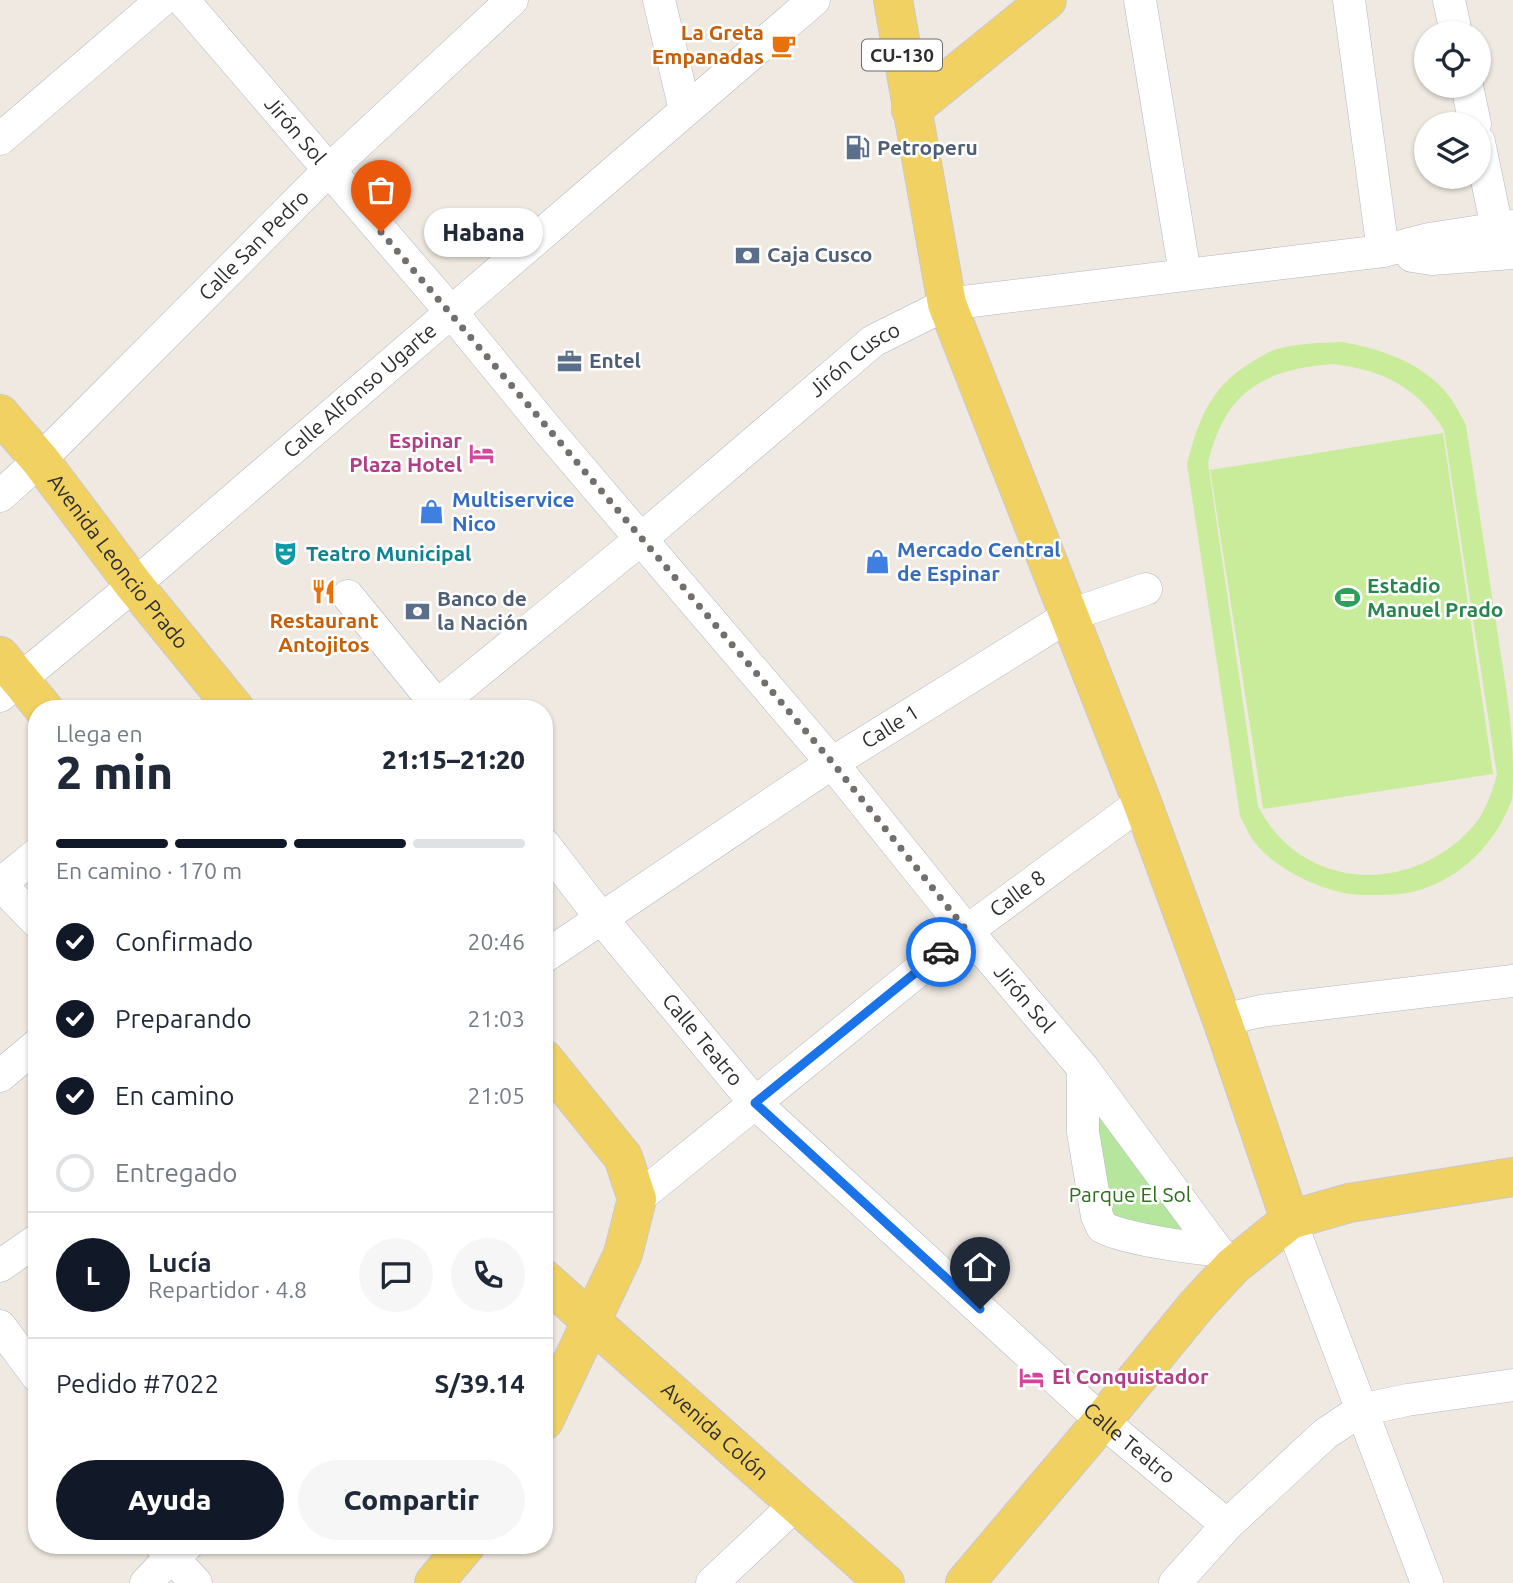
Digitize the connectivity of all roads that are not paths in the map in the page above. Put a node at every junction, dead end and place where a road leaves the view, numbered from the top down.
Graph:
1 (162, 0) edge
2 (183, 0) edge
3 (512, 0) edge
4 (660, 0) edge
5 (814, 0) edge
6 (893, 0) edge
7 (1048, 0) edge
8 (1140, 0) edge
9 (1349, 0) edge
10 (1449, 0) edge
11 (1453, 21) edge
12 (685, 110) junction
13 (911, 110) junction
14 (0, 139) edge
15 (328, 171) junction
16 (1491, 181) edge
17 (1510, 244) edge
18 (1383, 251) junction
19 (1185, 274) junction
20 (947, 304) junction
21 (452, 313) junction
22 (0, 414) edge
23 (40, 460) junction
24 (0, 496) edge
25 (641, 539) junction
26 (134, 584) junction
27 (1146, 589) dead end
28 (348, 596) dead end
29 (1070, 615) junction
30 (16, 685) edge
31 (221, 700) edge
32 (431, 700) edge
33 (447, 700) edge
34 (832, 762) junction
35 (1142, 802) junction
36 (553, 856) edge
37 (28, 861) edge
38 (0, 884) edge
39 (28, 913) edge
40 (601, 918) junction
41 (967, 931) junction
42 (553, 951) edge
43 (1513, 981) edge
44 (1222, 1020) junction
45 (28, 1053) edge
46 (1083, 1068) junction
47 (553, 1070) edge
48 (0, 1076) edge
49 (755, 1103) junction
50 (1513, 1177) edge
51 (637, 1199) junction
52 (1290, 1220) junction
53 (28, 1246) edge
54 (1225, 1258) junction
55 (0, 1266) edge
56 (553, 1287) edge
57 (591, 1321) junction
58 (0, 1326) edge
59 (28, 1364) edge
60 (1513, 1385) edge
61 (553, 1403) edge
62 (1361, 1410) junction
63 (1102, 1421) junction
64 (796, 1504) junction
65 (1227, 1525) junction
66 (169, 1554) edge
67 (176, 1554) edge
68 (459, 1554) edge
69 (146, 1583) edge
70 (195, 1583) edge
71 (435, 1583) edge
72 (712, 1583) edge
73 (884, 1583) edge
74 (965, 1583) edge
75 (1175, 1583) edge
76 (1427, 1583) edge

1 - 14 street
2 - 15 street, Jirón Sol
3 - 15 street, Calle San Pedro
4 - 12 street
5 - 12 street, Calle Alfonso Ugarte
6 - 13 main road, CU-130
7 - 13 main road, CU-130
8 - 19 street
9 - 18 street
10 - 11 street
12 - 21 street, Calle Alfonso Ugarte
13 - 20 main road
15 - 21 street, Jirón Sol
15 - 23 street, Calle San Pedro
16 - 17 street
17 - 18 street, Jirón Cusco
18 - 19 street, Jirón Cusco
19 - 20 street, Jirón Cusco
20 - 25 street, Jirón Cusco
20 - 29 main road
21 - 25 street, Jirón Sol
21 - 26 street, Calle Alfonso Ugarte
22 - 23 main road, Avenida Leoncio Prado
23 - 24 street, Calle San Pedro
23 - 26 main road, Avenida Leoncio Prado
25 - 33 street, Jirón Cusco
25 - 34 street, Jirón Sol
26 - 30 street, Calle Alfonso Ugarte
26 - 31 main road, Avenida Leoncio Prado
27 - 29 street, Calle 1
28 - 32 street
29 - 34 street, Calle 1
29 - 35 main road
34 - 40 street, Calle 1
34 - 41 street, Jirón Sol
35 - 41 street, Calle 8
35 - 44 main road
36 - 40 street, Calle Teatro
37 - 38 street
38 - 39 street
40 - 42 street, Calle 1
40 - 49 street, Calle Teatro
41 - 46 street, Jirón Sol
41 - 49 street, Calle 8
43 - 44 street
44 - 52 main road
45 - 48 street
46 - 54 street, Jirón Sol
46 - 54 street
47 - 51 main road
49 - 51 street, Calle 8
49 - 63 street, Calle Teatro
50 - 52 main road
51 - 57 main road
52 - 54 main road
52 - 62 street
53 - 55 street
54 - 63 main road
56 - 57 main road, Avenida Colón
57 - 61 main road
57 - 64 main road, Avenida Colón
58 - 59 street
60 - 62 street
62 - 65 street
62 - 76 street
63 - 65 street, Calle Teatro
63 - 74 main road
64 - 72 street
64 - 73 main road, Avenida Colón
65 - 75 street
66 - 69 street
67 - 70 street
68 - 71 main road

